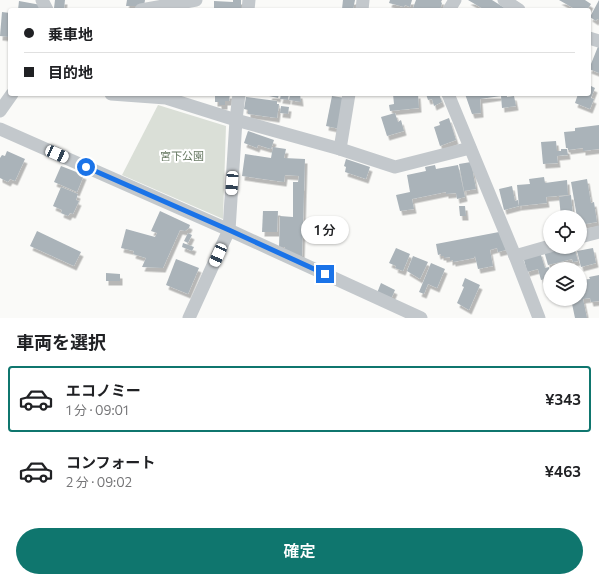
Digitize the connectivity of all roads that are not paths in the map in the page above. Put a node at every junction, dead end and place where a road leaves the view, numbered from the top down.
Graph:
1 (196, 0) edge
2 (504, 0) edge
3 (152, 8) edge
4 (516, 8) edge
5 (11, 96) edge
6 (139, 96) edge
7 (239, 96) edge
8 (349, 96) edge
9 (449, 96) edge
10 (0, 111) edge
11 (236, 120) junction
12 (0, 129) edge
13 (470, 148) junction
14 (340, 149) junction
15 (229, 230) junction
16 (599, 232) edge
17 (587, 235) edge
18 (543, 248) edge
19 (515, 256) junction
20 (190, 318) edge
21 (421, 318) edge
22 (539, 318) edge

1 - 3 street
2 - 4 street
5 - 10 street
6 - 11 street
7 - 11 street
8 - 14 street
9 - 13 street
11 - 14 street
11 - 15 street
12 - 15 street
13 - 14 street
13 - 19 street
15 - 20 street
15 - 21 street
16 - 17 street
18 - 19 street
19 - 22 street

